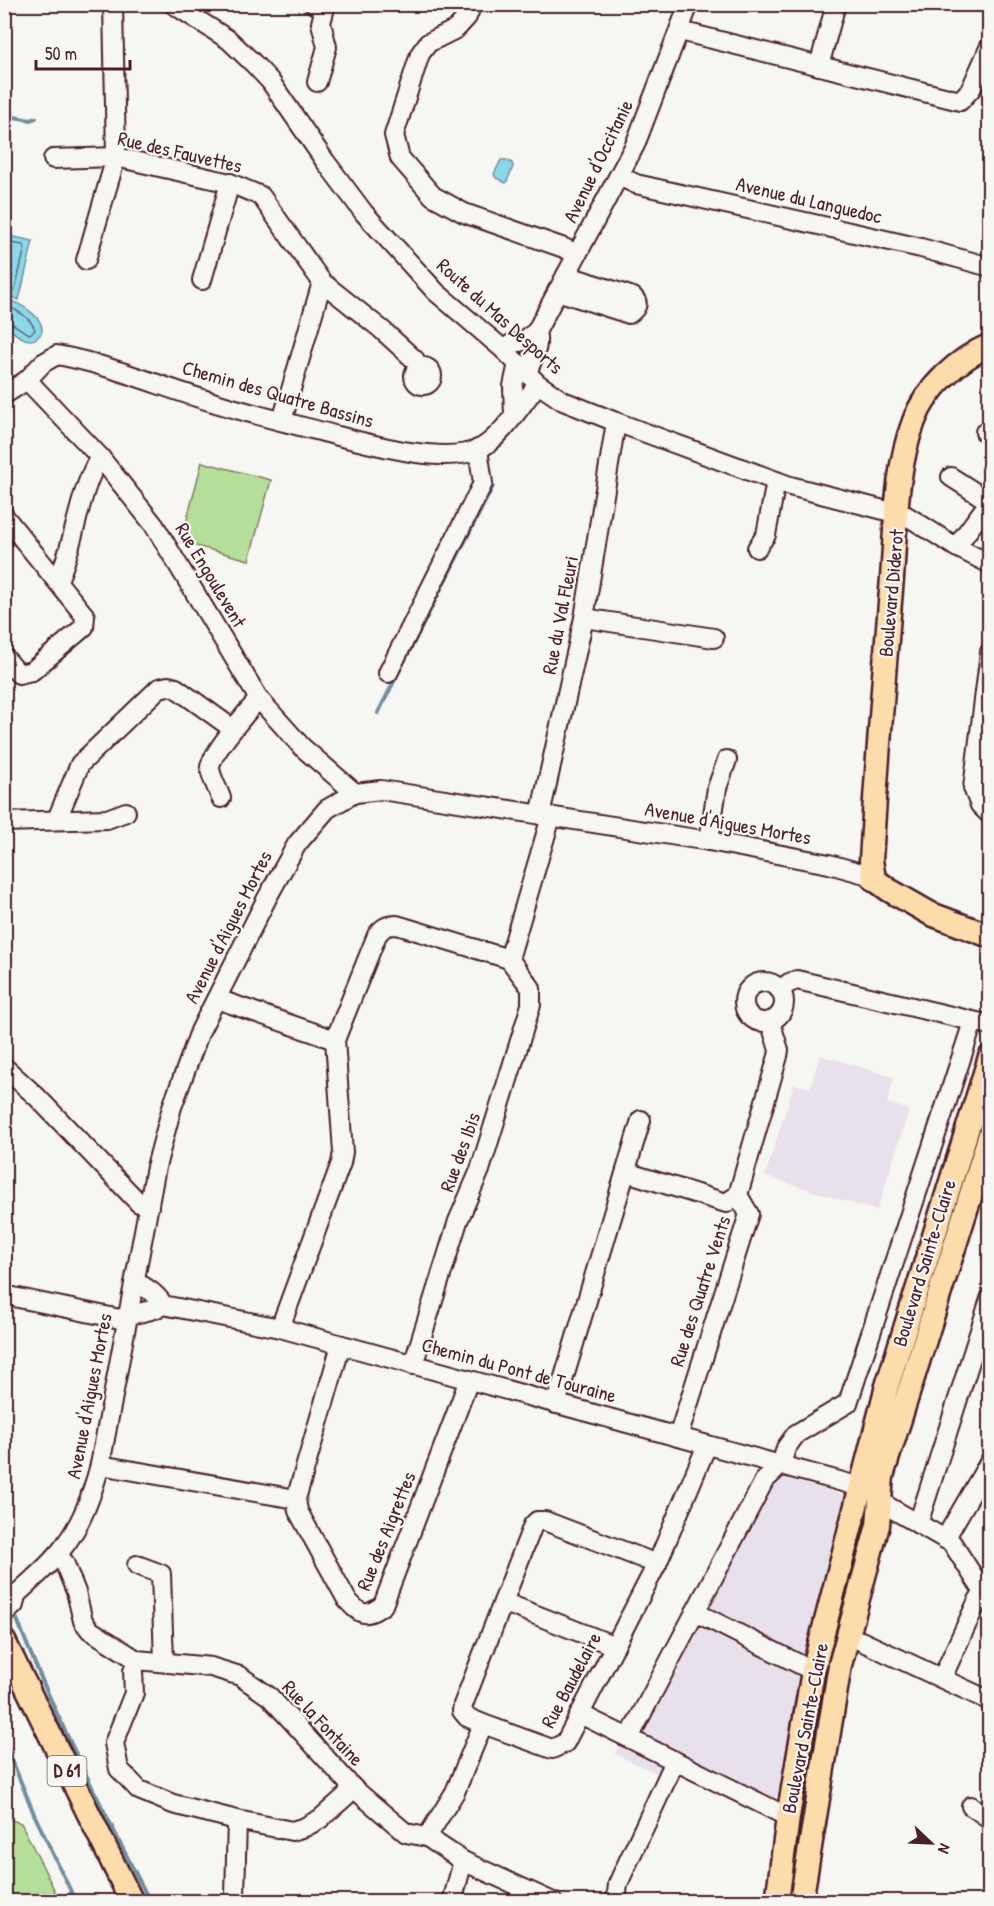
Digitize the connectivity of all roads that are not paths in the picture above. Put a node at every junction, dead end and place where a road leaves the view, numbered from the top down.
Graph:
1 (113, 4) edge
2 (173, 4) edge
3 (314, 4) edge
4 (472, 4) edge
5 (689, 4) edge
6 (836, 4) edge
7 (680, 31) junction
8 (990, 46) edge
9 (819, 66) junction
10 (317, 82) dead end
11 (116, 157) junction
12 (53, 159) dead end
13 (619, 176) junction
14 (230, 183) junction
15 (577, 254) junction
16 (87, 260) dead end
17 (990, 267) edge
18 (202, 280) dead end
19 (322, 282) junction
20 (536, 332) junction
21 (990, 345) edge
22 (504, 350) junction
23 (419, 368) dead end
24 (528, 373) junction
25 (27, 380) junction
26 (4, 395) edge
27 (514, 415) junction
28 (282, 421) junction
29 (616, 422) junction
30 (478, 449) junction
31 (100, 457) junction
32 (951, 477) dead end
33 (776, 481) junction
34 (989, 501) edge
35 (897, 513) junction
36 (4, 516) edge
37 (956, 547) junction
38 (757, 548) dead end
39 (990, 564) edge
40 (58, 580) junction
41 (584, 618) junction
42 (714, 638) dead end
43 (990, 652) edge
44 (4, 657) edge
45 (388, 673) dead end
46 (259, 699) junction
47 (233, 729) junction
48 (727, 760) dead end
49 (355, 793) junction
50 (221, 798) dead end
51 (126, 812) dead end
52 (990, 815) edge
53 (546, 816) junction
54 (57, 819) junction
55 (4, 822) edge
56 (709, 841) junction
57 (872, 876) junction
58 (990, 936) edge
59 (509, 959) junction
60 (780, 990) junction
61 (217, 999) junction
62 (770, 1021) junction
63 (981, 1023) edge
64 (335, 1040) junction
65 (990, 1057) edge
66 (4, 1067) edge
67 (641, 1120) dead end
68 (990, 1134) edge
69 (626, 1172) junction
70 (738, 1195) junction
71 (149, 1206) junction
72 (135, 1282) junction
73 (4, 1295) edge
74 (162, 1305) junction
75 (988, 1310) edge
76 (128, 1315) junction
77 (280, 1328) junction
78 (341, 1345) junction
79 (413, 1365) junction
80 (469, 1380) junction
81 (556, 1404) junction
82 (678, 1437) junction
83 (707, 1445) junction
84 (990, 1461) edge
85 (100, 1465) junction
86 (781, 1465) junction
87 (869, 1478) junction
88 (296, 1498) junction
89 (881, 1501) junction
90 (918, 1524) junction
91 (945, 1539) junction
92 (57, 1554) junction
93 (657, 1564) junction
94 (137, 1565) dead end
95 (10, 1596) edge
96 (987, 1598) edge
97 (503, 1602) junction
98 (695, 1612) junction
99 (4, 1614) edge
100 (848, 1637) junction
101 (4, 1641) edge
102 (615, 1646) junction
103 (137, 1660) junction
104 (164, 1662) junction
105 (4, 1670) edge
106 (813, 1671) junction
107 (942, 1678) junction
108 (990, 1701) edge
109 (580, 1714) junction
110 (483, 1724) junction
111 (629, 1738) junction
112 (675, 1761) junction
113 (352, 1787) junction
114 (971, 1806) dead end
115 (788, 1817) junction
116 (990, 1819) edge
117 (237, 1820) junction
118 (427, 1838) junction
119 (463, 1861) junction
120 (120, 1902) edge
121 (132, 1902) edge
122 (238, 1902) edge
123 (452, 1902) edge
124 (553, 1902) edge
125 (616, 1902) edge
126 (777, 1902) edge
127 (801, 1902) edge

1 - 11 street
2 - 22 street, Route du Mas Desports
3 - 10 street
4 - 15 street
5 - 7 street, Avenue d'Occitanie
6 - 9 street
7 - 9 street
7 - 13 street, Avenue d'Occitanie
8 - 9 street
11 - 12 street, Rue des Fauvettes
11 - 14 street, Rue des Fauvettes
11 - 16 street
13 - 15 street, Avenue d'Occitanie
13 - 17 street, Avenue du Languedoc
14 - 18 street
14 - 19 street, Rue des Fauvettes
15 - 20 street, Avenue d'Occitanie
19 - 23 street, Rue des Fauvettes
19 - 28 street
20 - 22 street
20 - 24 street, Avenue d'Occitanie
21 - 35 main road, Boulevard Diderot
22 - 24 street, Route du Mas Desports
24 - 27 street, Chemin des Quatre Bassins
24 - 27 street
24 - 29 street, Route du Mas Desports
25 - 26 street
25 - 28 street, Chemin des Quatre Bassins
25 - 31 street, Rue Engoulevent
27 - 30 street, Chemin des Quatre Bassins
28 - 30 street, Chemin des Quatre Bassins
29 - 33 street, Route du Mas Desports
29 - 41 street, Rue du Val Fleuri
30 - 45 street
31 - 40 street
31 - 46 street, Rue Engoulevent
32 - 34 street
33 - 35 street, Route du Mas Desports
33 - 38 street
34 - 37 street
35 - 37 street, Route du Mas Desports
35 - 57 main road, Boulevard Diderot
36 - 40 street
37 - 39 street, Route du Mas Desports
40 - 44 street
41 - 42 street
41 - 53 street, Rue du Val Fleuri
43 - 52 street
46 - 47 street
46 - 49 street, Rue Engoulevent
47 - 50 street
47 - 54 street
48 - 56 street
49 - 53 street, Avenue d'Aigues Mortes
49 - 61 street, Avenue d'Aigues Mortes
51 - 54 street
53 - 56 street, Avenue d'Aigues Mortes
53 - 59 street, Rue du Val Fleuri
54 - 55 street
56 - 57 street, Avenue d'Aigues Mortes
57 - 58 main road
59 - 64 street
59 - 79 street, Rue des Ibis
60 - 62 street
60 - 62 street
60 - 63 street
61 - 64 street
61 - 71 street, Avenue d'Aigues Mortes
62 - 70 street, Rue des Quatre Vents
63 - 86 street
64 - 77 street
65 - 87 main road, Boulevard Sainte-Claire
66 - 71 street
67 - 69 street
68 - 87 main road, Boulevard Sainte-Claire
69 - 70 street
69 - 81 street
70 - 82 street, Rue des Quatre Vents
71 - 72 street, Avenue d'Aigues Mortes
72 - 74 street
72 - 76 street, Avenue d'Aigues Mortes
73 - 76 street, Chemin du Pont de Touraine
74 - 76 street, Chemin du Pont de Touraine
74 - 77 street, Chemin du Pont de Touraine
75 - 90 street
76 - 85 street, Avenue d'Aigues Mortes
77 - 78 street, Chemin du Pont de Touraine
78 - 79 street, Chemin du Pont de Touraine
78 - 88 street
79 - 80 street, Chemin du Pont de Touraine
80 - 81 street, Chemin du Pont de Touraine
80 - 88 street, Rue des Aigrettes
81 - 82 street, Chemin du Pont de Touraine
82 - 83 street, Chemin du Pont de Touraine
83 - 86 street, Chemin du Pont de Touraine
83 - 93 street, Rue Baudelaire
84 - 91 street
85 - 88 street
85 - 92 street, Avenue d'Aigues Mortes
86 - 87 street, Chemin du Pont de Touraine
86 - 98 street
87 - 89 main road, Boulevard Sainte-Claire
87 - 106 main road, Boulevard Sainte-Claire
89 - 90 street
89 - 100 main road, Boulevard Sainte-Claire
90 - 91 street
91 - 96 street
92 - 95 street, Avenue d'Aigues Mortes
92 - 103 street, Rue la Fontaine
93 - 97 street
93 - 102 street, Rue Baudelaire
94 - 104 street
95 - 99 street, Avenue d'Aigues Mortes
96 - 107 street
97 - 102 street
97 - 110 street
98 - 106 street
98 - 111 street
100 - 107 street
100 - 127 main road, Boulevard Sainte-Claire
101 - 121 main road, D 61
102 - 109 street, Rue Baudelaire
103 - 104 street, Rue la Fontaine
103 - 117 street
104 - 113 street, Rue la Fontaine
105 - 120 main road, D 61
106 - 115 main road, Boulevard Sainte-Claire
107 - 108 street
109 - 110 street, Rue Baudelaire
109 - 111 street
110 - 118 street
111 - 112 street
112 - 115 street
112 - 125 street
113 - 117 street
113 - 118 street, Rue la Fontaine
114 - 116 street
115 - 126 main road, Boulevard Sainte-Claire
117 - 122 street
118 - 119 street, Rue la Fontaine
119 - 123 street
119 - 124 street, Rue la Fontaine

